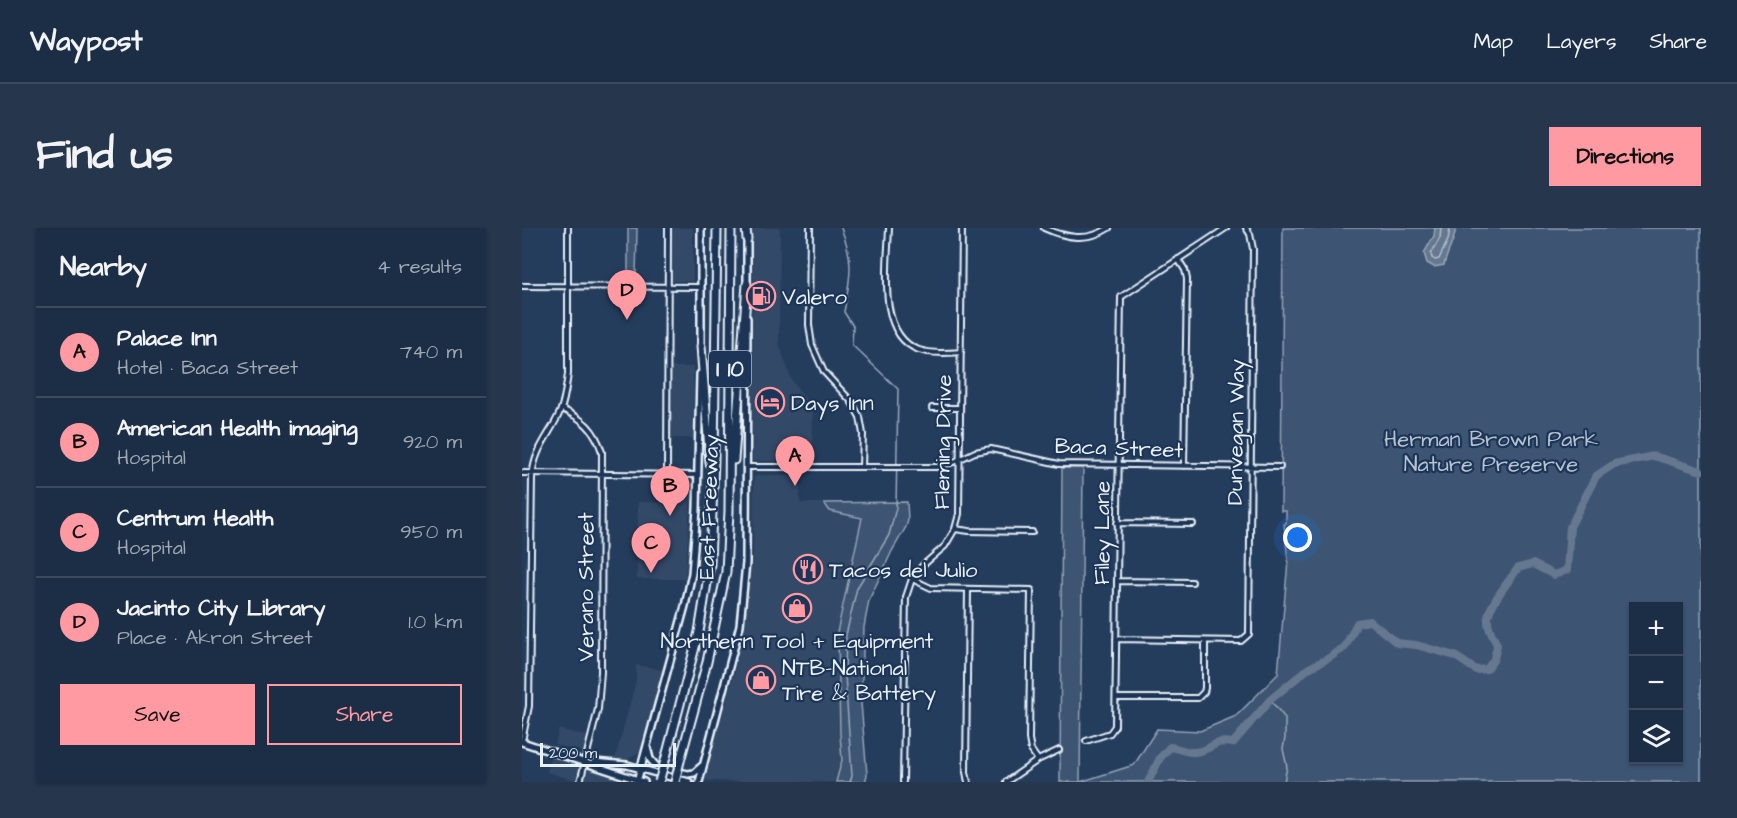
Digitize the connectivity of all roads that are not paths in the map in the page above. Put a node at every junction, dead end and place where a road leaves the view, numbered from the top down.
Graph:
1 (568, 228) edge
2 (669, 228) edge
3 (701, 228) edge
4 (717, 228) edge
5 (731, 228) edge
6 (747, 228) edge
7 (810, 228) edge
8 (889, 228) edge
9 (962, 228) edge
10 (1044, 228) edge
11 (1109, 228) edge
12 (1226, 228) edge
13 (1246, 228) edge
14 (747, 239) joint
15 (1178, 259) junction
16 (747, 284) junction
17 (568, 285) junction
18 (522, 286) edge
19 (668, 287) junction
20 (701, 287) junction
21 (701, 346) junction
22 (961, 352) junction
23 (932, 408) dead end
24 (960, 408) junction
25 (562, 409) junction
26 (960, 459) junction
27 (1118, 465) junction
28 (1184, 466) junction
29 (747, 467) junction
30 (862, 467) junction
31 (1252, 467) junction
32 (1280, 467) dead end
33 (522, 472) edge
34 (532, 473) junction
35 (602, 474) junction
36 (667, 475) junction
37 (698, 475) junction
38 (713, 505) junction
39 (729, 511) junction
40 (1117, 523) junction
41 (1193, 524) dead end
42 (955, 529) junction
43 (1032, 532) dead end
44 (912, 579) junction
45 (1117, 581) junction
46 (1192, 582) dead end
47 (968, 589) junction
48 (1116, 639) junction
49 (1205, 641) junction
50 (1116, 698) junction
51 (522, 741) edge
52 (1086, 741) dead end
53 (647, 746) junction
54 (1059, 750) dead end
55 (1038, 760) junction
56 (586, 761) junction
57 (704, 764) junction
58 (640, 768) junction
59 (637, 781) edge
60 (580, 782) edge
61 (644, 782) edge
62 (659, 782) edge
63 (675, 782) edge
64 (689, 782) edge
65 (699, 782) edge
66 (903, 782) edge
67 (968, 782) edge
68 (1006, 782) edge

1 - 17 street
2 - 19 street
3 - 20 main road
4 - 38 highway, East Freeway / I 10
5 - 39 highway, East Freeway / I 10
6 - 14 highway
7 - 30 street
8 - 22 street
9 - 22 street, Fleming Drive
10 - 11 street
12 - 15 street
13 - 31 street, Dunvegan Way
14 - 16 main road
15 - 27 street, Filey Lane
15 - 28 street
16 - 29 main road
16 - 39 highway
17 - 18 street
17 - 19 street
17 - 25 street
19 - 20 street
19 - 36 street
20 - 21 main road
21 - 37 main road
21 - 38 highway
22 - 24 street, Fleming Drive
23 - 24 street
24 - 26 street, Fleming Drive
25 - 34 street
25 - 35 street, Verano Street
26 - 27 street, Baca Street
26 - 30 street, Baca Street
26 - 42 street, Fleming Drive
27 - 28 street, Baca Street
27 - 40 street, Filey Lane
28 - 31 street, Baca Street
29 - 30 street, Baca Street
29 - 57 main road
31 - 32 street, Baca Street
31 - 49 street, Dunvegan Way
33 - 34 street
34 - 35 street
34 - 51 street
35 - 36 street
35 - 56 street, Verano Street
36 - 37 street
37 - 53 main road
38 - 62 highway, East Freeway / I 10, bridge
39 - 63 highway, East Freeway / I 10, bridge
40 - 41 street
40 - 45 street, Filey Lane
42 - 43 street
42 - 44 street, Fleming Drive
44 - 47 street
44 - 66 street
45 - 46 street
45 - 48 street, Filey Lane
47 - 55 street
47 - 67 street
48 - 49 street
48 - 50 street, Filey Lane
49 - 50 street
50 - 52 street, Filey Lane
51 - 56 main road
53 - 57 main road
53 - 58 main road
54 - 55 street
55 - 68 street
56 - 58 main road
56 - 59 main road
56 - 60 street, Verano Street
57 - 65 main road
58 - 59 main road
58 - 64 main road
59 - 61 main road

